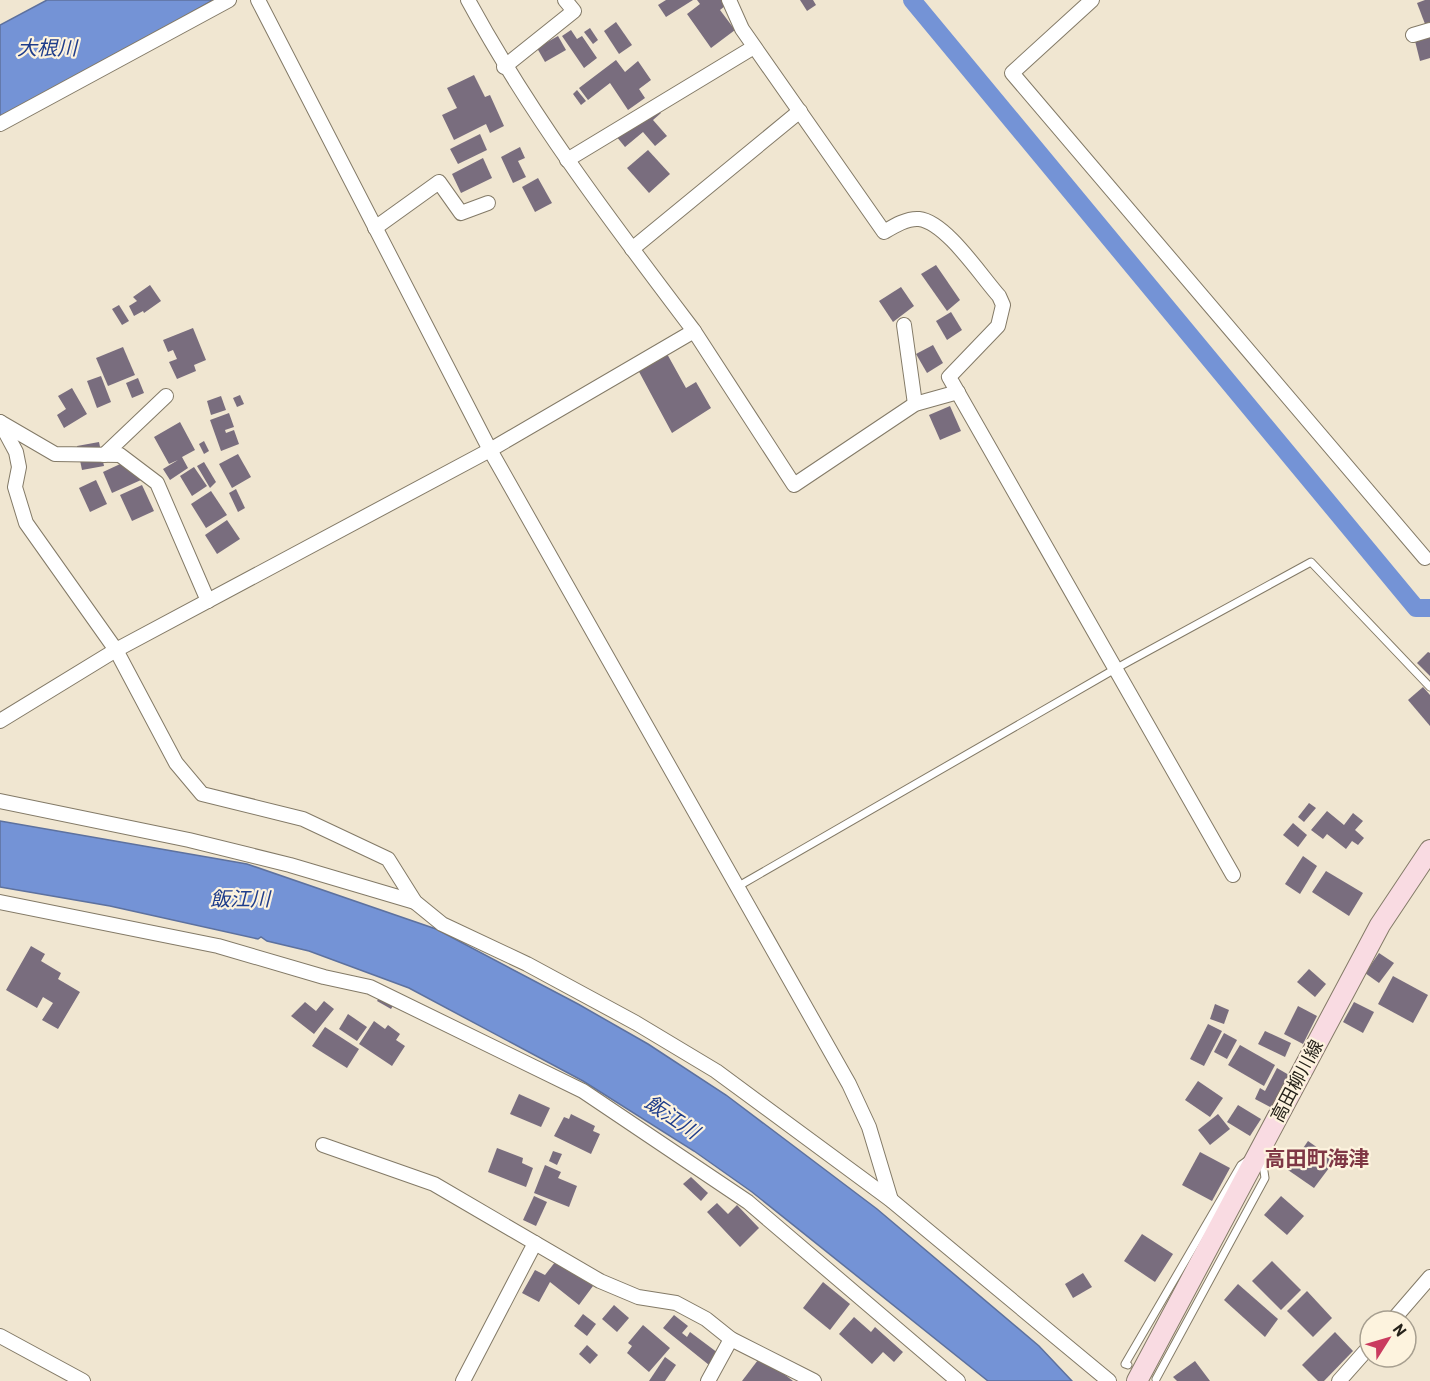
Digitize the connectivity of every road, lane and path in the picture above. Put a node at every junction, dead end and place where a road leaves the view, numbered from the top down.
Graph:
1 (229, 0) edge
2 (258, 0) edge
3 (468, 0) edge
4 (565, 0) edge
5 (729, 0) edge
6 (1092, 0) edge
7 (1430, 30) edge
8 (1413, 35) dead end
9 (754, 47) junction
10 (504, 67) junction
11 (800, 111) junction
12 (0, 124) edge
13 (567, 160) junction
14 (488, 203) dead end
15 (375, 228) junction
16 (632, 249) junction
17 (903, 325) dead end
18 (694, 331) junction
19 (958, 392) junction
20 (166, 396) dead end
21 (915, 404) junction
22 (0, 422) edge
23 (490, 450) junction
24 (104, 454) junction
25 (1425, 558) dead end
26 (208, 601) junction
27 (116, 650) junction
28 (1115, 669) junction
29 (1430, 687) edge
30 (0, 721) edge
31 (0, 801) edge
32 (1430, 849) edge
33 (1233, 875) dead end
34 (737, 887) junction
35 (0, 902) edge
36 (415, 902) junction
37 (323, 1145) dead end
38 (891, 1200) junction
39 (535, 1243) junction
40 (1430, 1277) edge
41 (1402, 1309) edge
42 (0, 1336) edge
43 (731, 1339) junction
44 (1358, 1360) edge
45 (1141, 1375) edge
46 (83, 1381) edge
47 (464, 1381) edge
48 (708, 1381) edge
49 (814, 1381) edge
50 (958, 1381) edge
51 (1109, 1381) edge
52 (1339, 1381) edge

1 - 12 street
2 - 15 street
3 - 10 street
4 - 10 street
5 - 9 street
6 - 25 street
7 - 8 street
9 - 11 street
9 - 13 street
10 - 13 street
11 - 16 street
11 - 19 street
13 - 16 street
14 - 15 street
15 - 23 street
16 - 18 street
17 - 21 street
18 - 21 street
18 - 23 street
19 - 21 street
19 - 28 street
20 - 24 street
22 - 24 street
22 - 27 street
23 - 26 street
23 - 34 street
24 - 26 street
26 - 27 street
27 - 30 street
27 - 36 street
28 - 29 lane
28 - 33 street
28 - 34 lane
31 - 36 street
32 - 45 main road, 高田柳川線
34 - 38 street
35 - 50 street
36 - 38 street
37 - 39 street
38 - 51 street
39 - 43 street
39 - 47 street
40 - 41 street
42 - 46 street
43 - 48 street
43 - 49 street
44 - 52 street

